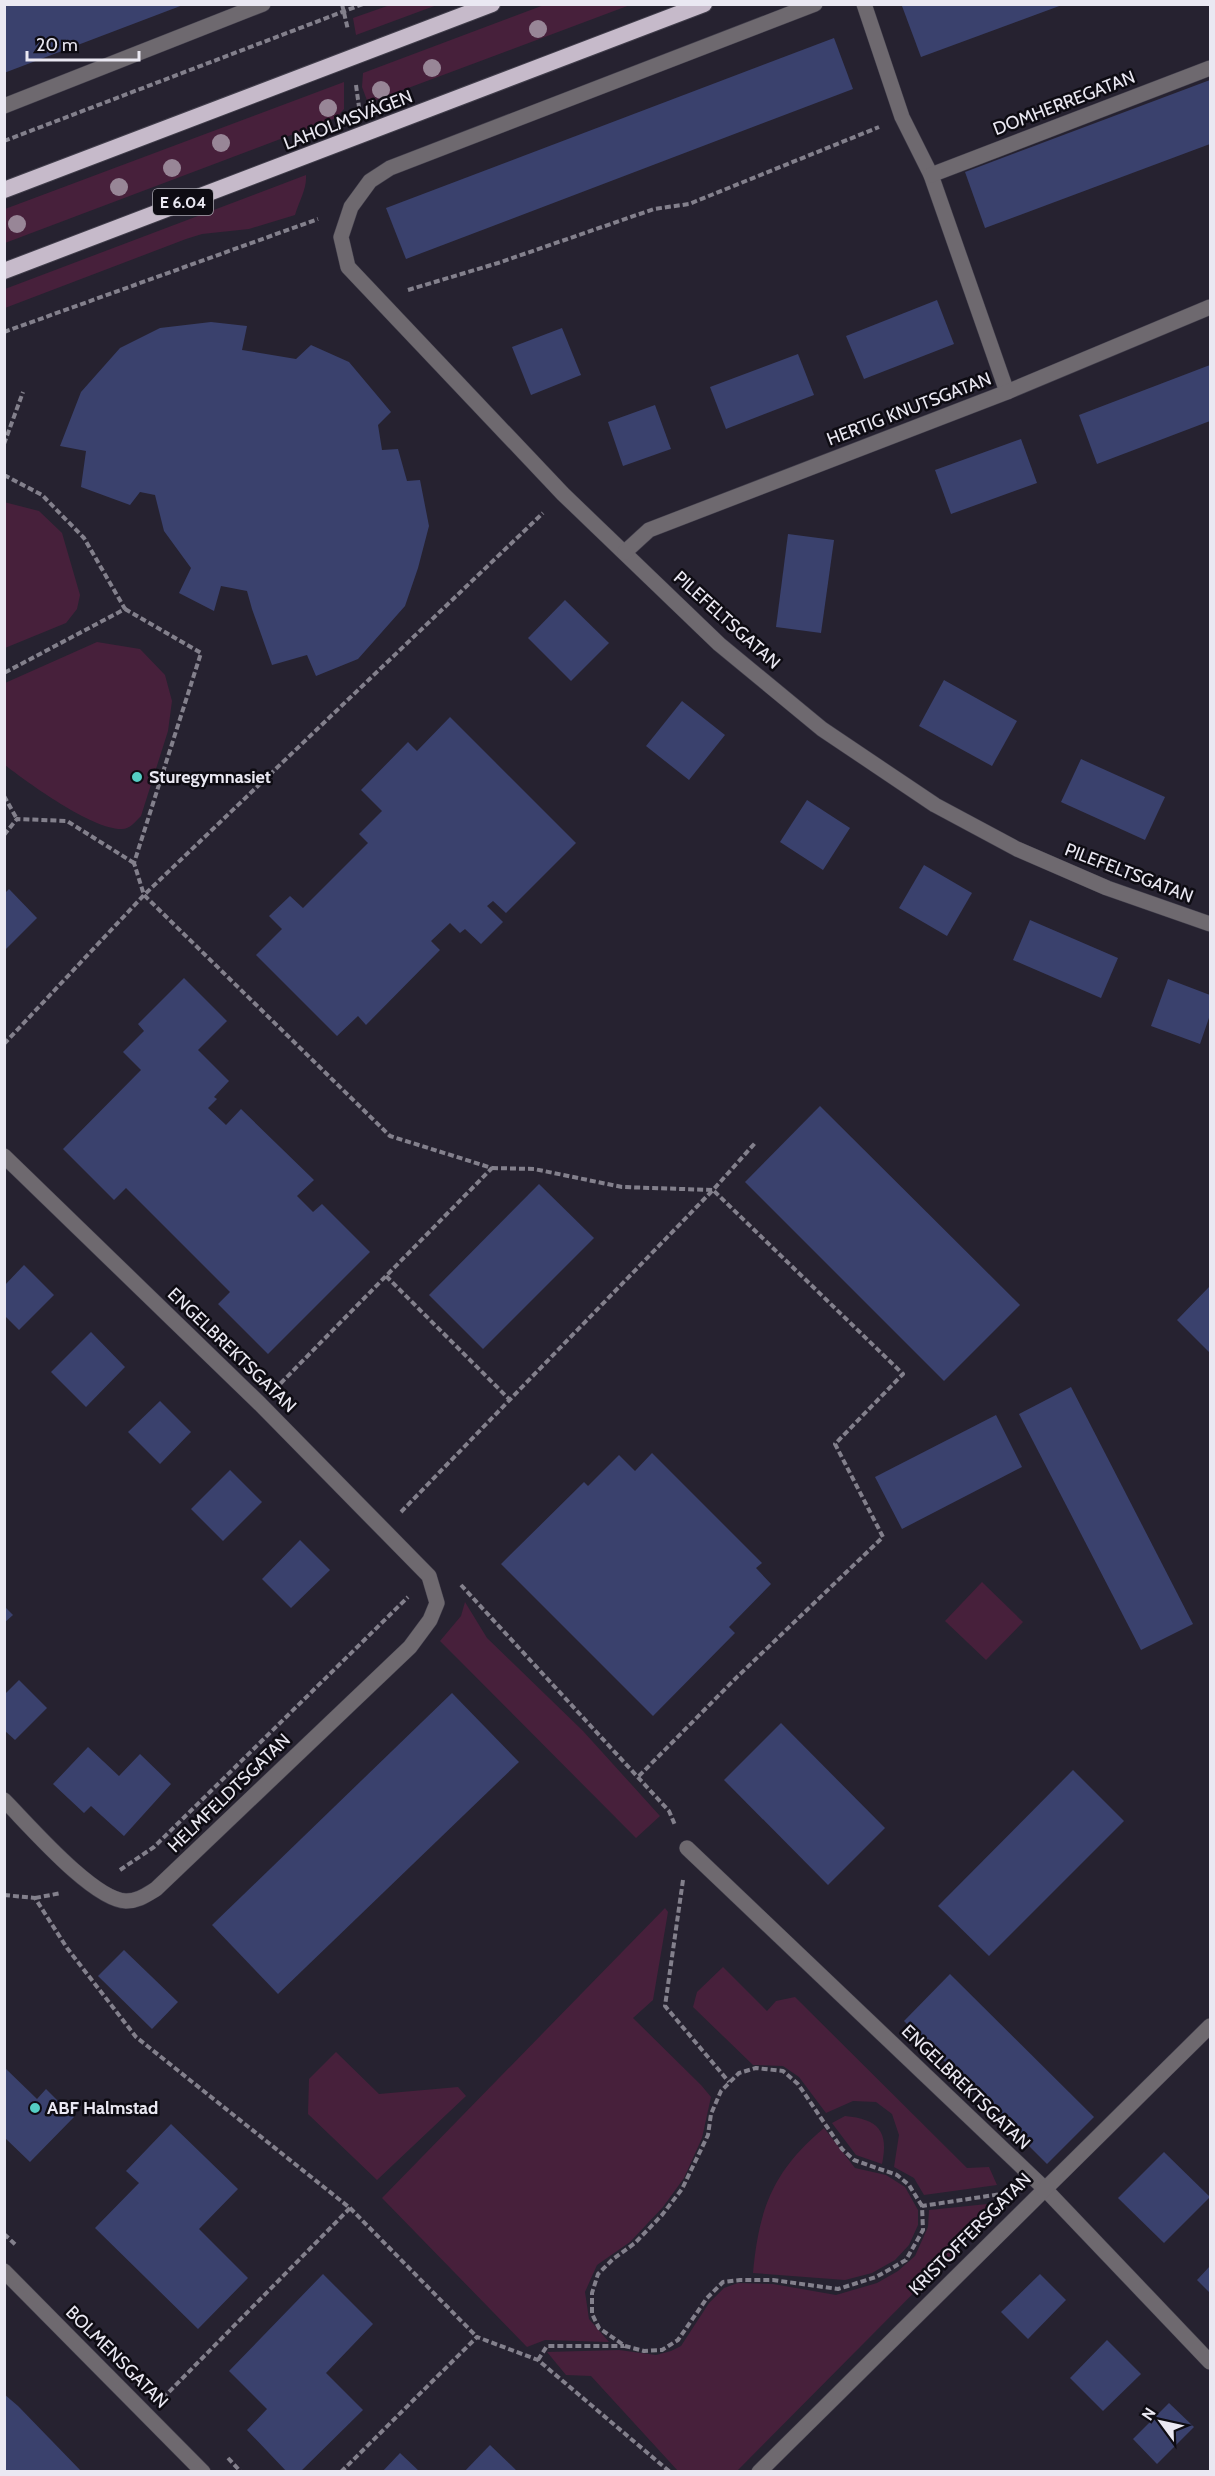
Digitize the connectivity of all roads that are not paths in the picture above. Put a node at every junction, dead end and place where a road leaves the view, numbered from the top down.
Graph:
1 (262, 4) edge
2 (492, 4) edge
3 (704, 4) edge
4 (815, 4) edge
5 (864, 4) edge
6 (1210, 68) edge
7 (4, 106) edge
8 (931, 175) junction
9 (4, 190) edge
10 (4, 271) edge
11 (1210, 306) edge
12 (1007, 392) junction
13 (625, 552) junction
14 (1210, 924) edge
15 (4, 1156) edge
16 (429, 1576) joint
17 (4, 1800) edge
18 (687, 1848) road end
19 (1210, 2026) edge
20 (1044, 2188) junction
21 (4, 2271) edge
22 (1210, 2362) edge
23 (202, 2472) edge
24 (759, 2472) edge

1 - 7 street
2 - 9 highway
3 - 10 highway, LAHOLMSVÄGEN / E 6.04
4 - 13 street, PILEFELTSGATAN
5 - 8 street
6 - 8 street, DOMHERREGATAN
8 - 12 street
11 - 12 street, HERTIG KNUTSGATAN
12 - 13 street, HERTIG KNUTSGATAN
13 - 14 street, PILEFELTSGATAN
15 - 16 street, ENGELBREKTSGATAN
16 - 17 street, HELMFELDTSGATAN
18 - 20 street, ENGELBREKTSGATAN
19 - 20 street, KRISTOFFERSGATAN
20 - 22 street, ENGELBREKTSGATAN
20 - 24 street, KRISTOFFERSGATAN
21 - 23 street, BOLMENSGATAN

